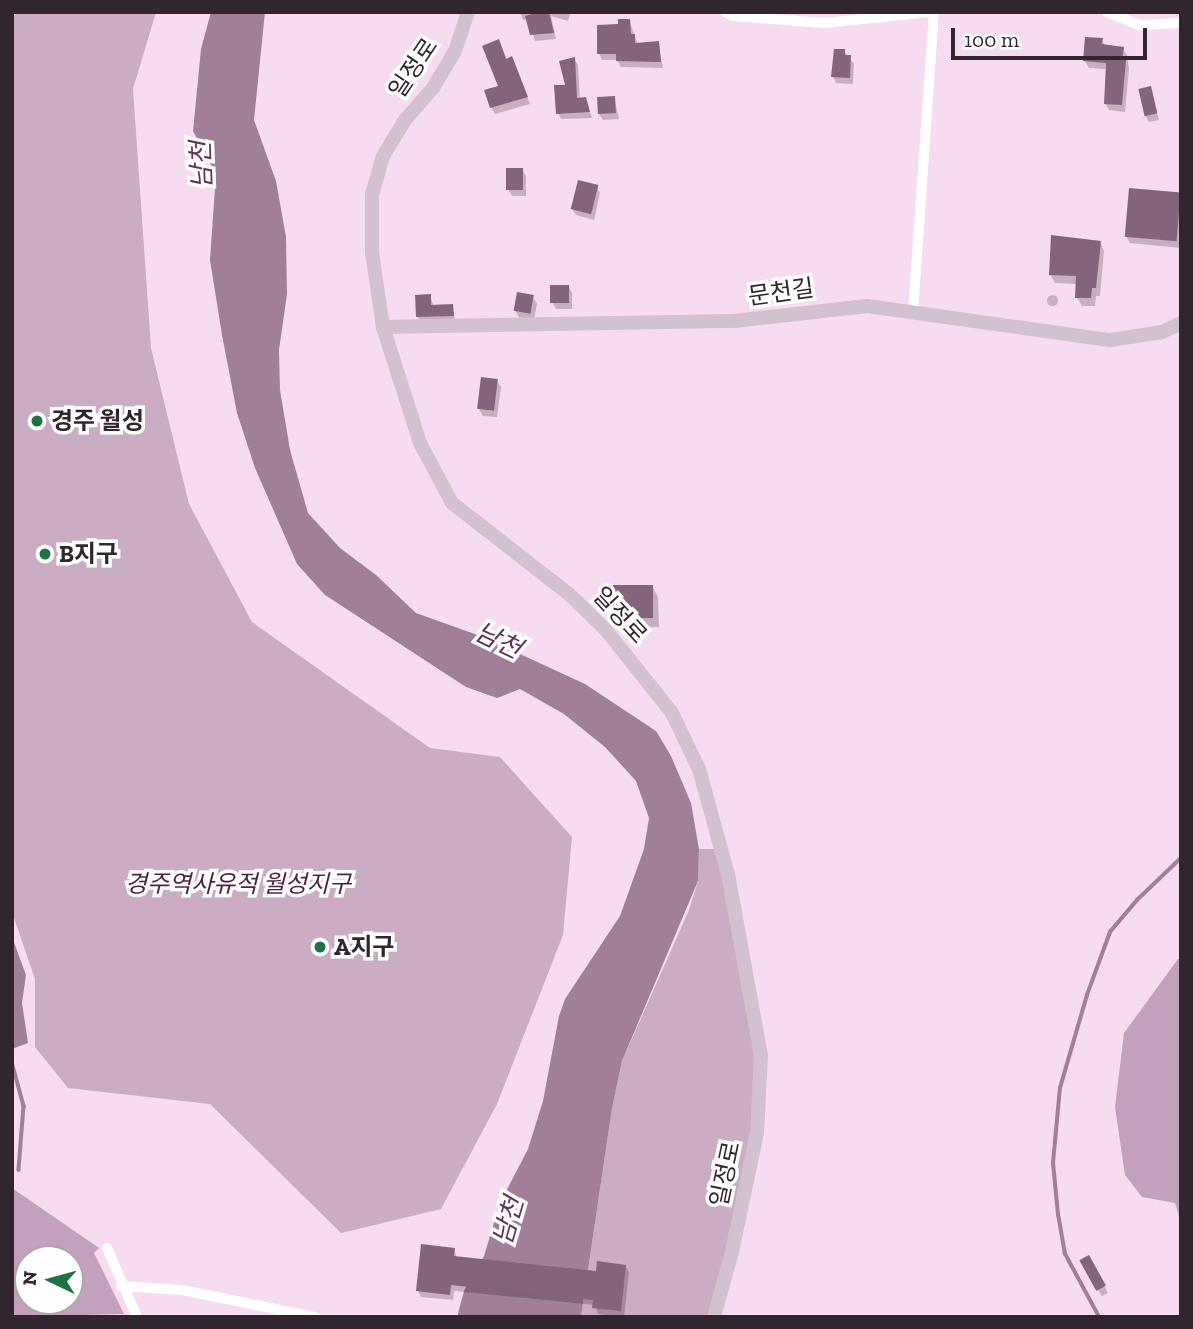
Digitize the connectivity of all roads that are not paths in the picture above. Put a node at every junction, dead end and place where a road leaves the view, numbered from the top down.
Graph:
1 (468, 12) edge
2 (725, 12) edge
3 (933, 12) edge
4 (1107, 12) edge
5 (1181, 23) edge
6 (913, 312) junction
7 (1181, 323) edge
8 (383, 327) junction
9 (107, 1248) dead end
10 (121, 1286) junction
11 (137, 1317) edge
12 (315, 1317) edge
13 (714, 1317) edge

1 - 8 street, 일정로
2 - 3 street
3 - 6 street
4 - 5 street
6 - 7 street, 문천길
6 - 8 street, 문천길
8 - 13 street, 일정로
9 - 10 street
10 - 11 street
10 - 12 street

